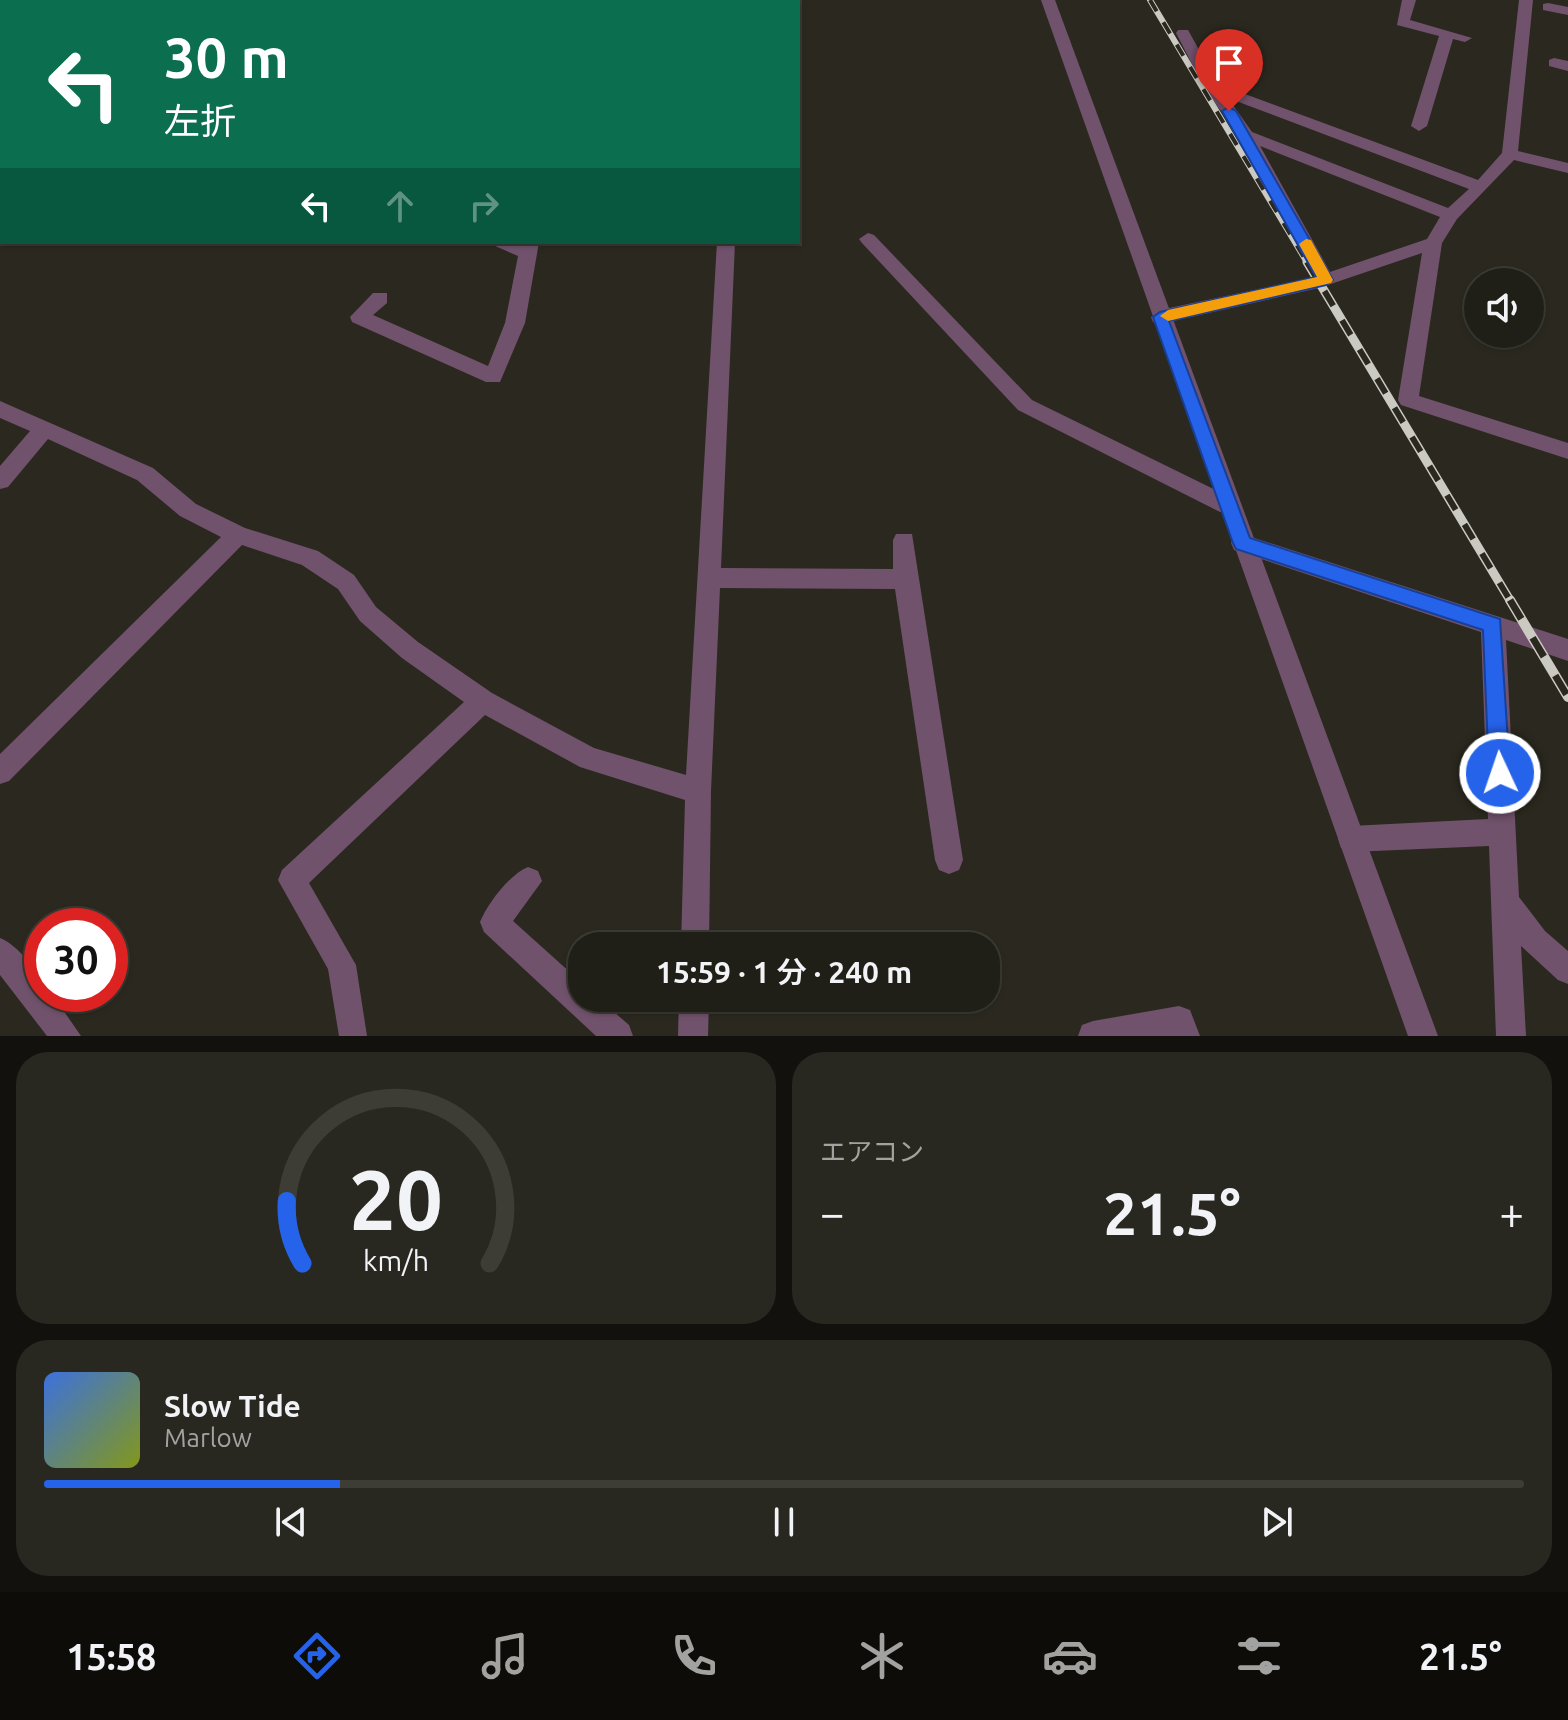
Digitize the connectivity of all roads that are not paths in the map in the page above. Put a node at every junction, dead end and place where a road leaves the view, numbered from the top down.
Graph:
1 (1048, 0) edge
2 (1409, 0) edge
3 (1526, 0) edge
4 (1548, 7) dead end
5 (1568, 11) edge
6 (1183, 33) dead end
7 (1447, 34) junction
8 (1465, 38) dead end
9 (1212, 87) junction
10 (1419, 126) dead end
11 (1246, 135) junction
12 (1510, 154) junction
13 (1568, 168) edge
14 (1481, 187) junction
15 (1450, 215) junction
16 (868, 239) dead end
17 (1433, 243) junction
18 (509, 244) edge
19 (726, 244) edge
20 (529, 247) edge
21 (1326, 280) junction
22 (380, 298) dead end
23 (1160, 317) junction
24 (0, 409) edge
25 (45, 428) junction
26 (1568, 451) edge
27 (0, 481) edge
28 (1228, 506) junction
29 (238, 535) junction
30 (904, 540) dead end
31 (1242, 543) junction
32 (710, 578) junction
33 (905, 579) junction
34 (1493, 625) junction
35 (1568, 650) edge
36 (483, 701) junction
37 (0, 772) edge
38 (698, 791) junction
39 (1502, 832) junction
40 (1351, 839) junction
41 (949, 860) dead end
42 (528, 881) dead end
43 (1505, 902) junction
44 (695, 932) edge
45 (0, 952) edge
46 (1568, 970) edge
47 (694, 1012) edge
48 (353, 1033) dead end
49 (66, 1036) edge
50 (618, 1036) edge
51 (693, 1036) edge
52 (1093, 1036) edge
53 (1185, 1036) edge
54 (1423, 1036) edge
55 (1511, 1036) edge

1 - 23 street
2 - 7 street
3 - 12 street
4 - 5 street
6 - 9 street
7 - 8 street
7 - 10 street
9 - 11 street
9 - 14 street
11 - 15 street
11 - 21 street
12 - 13 street
12 - 14 street
14 - 15 street
15 - 17 street
16 - 28 street
17 - 21 street
17 - 26 street
18 - 20 street
19 - 32 street
20 - 22 street
21 - 23 street
23 - 28 street
24 - 25 street
25 - 27 street
25 - 29 street
28 - 31 street
29 - 36 street
29 - 37 street
30 - 33 street
31 - 34 street
31 - 40 street
32 - 33 street
32 - 38 street
33 - 41 street
34 - 35 street
34 - 39 street
36 - 38 street
36 - 48 street
38 - 44 street
39 - 40 street
39 - 43 street
40 - 54 street
42 - 50 street
43 - 46 street
43 - 55 street
45 - 49 street
47 - 51 street
52 - 53 street

